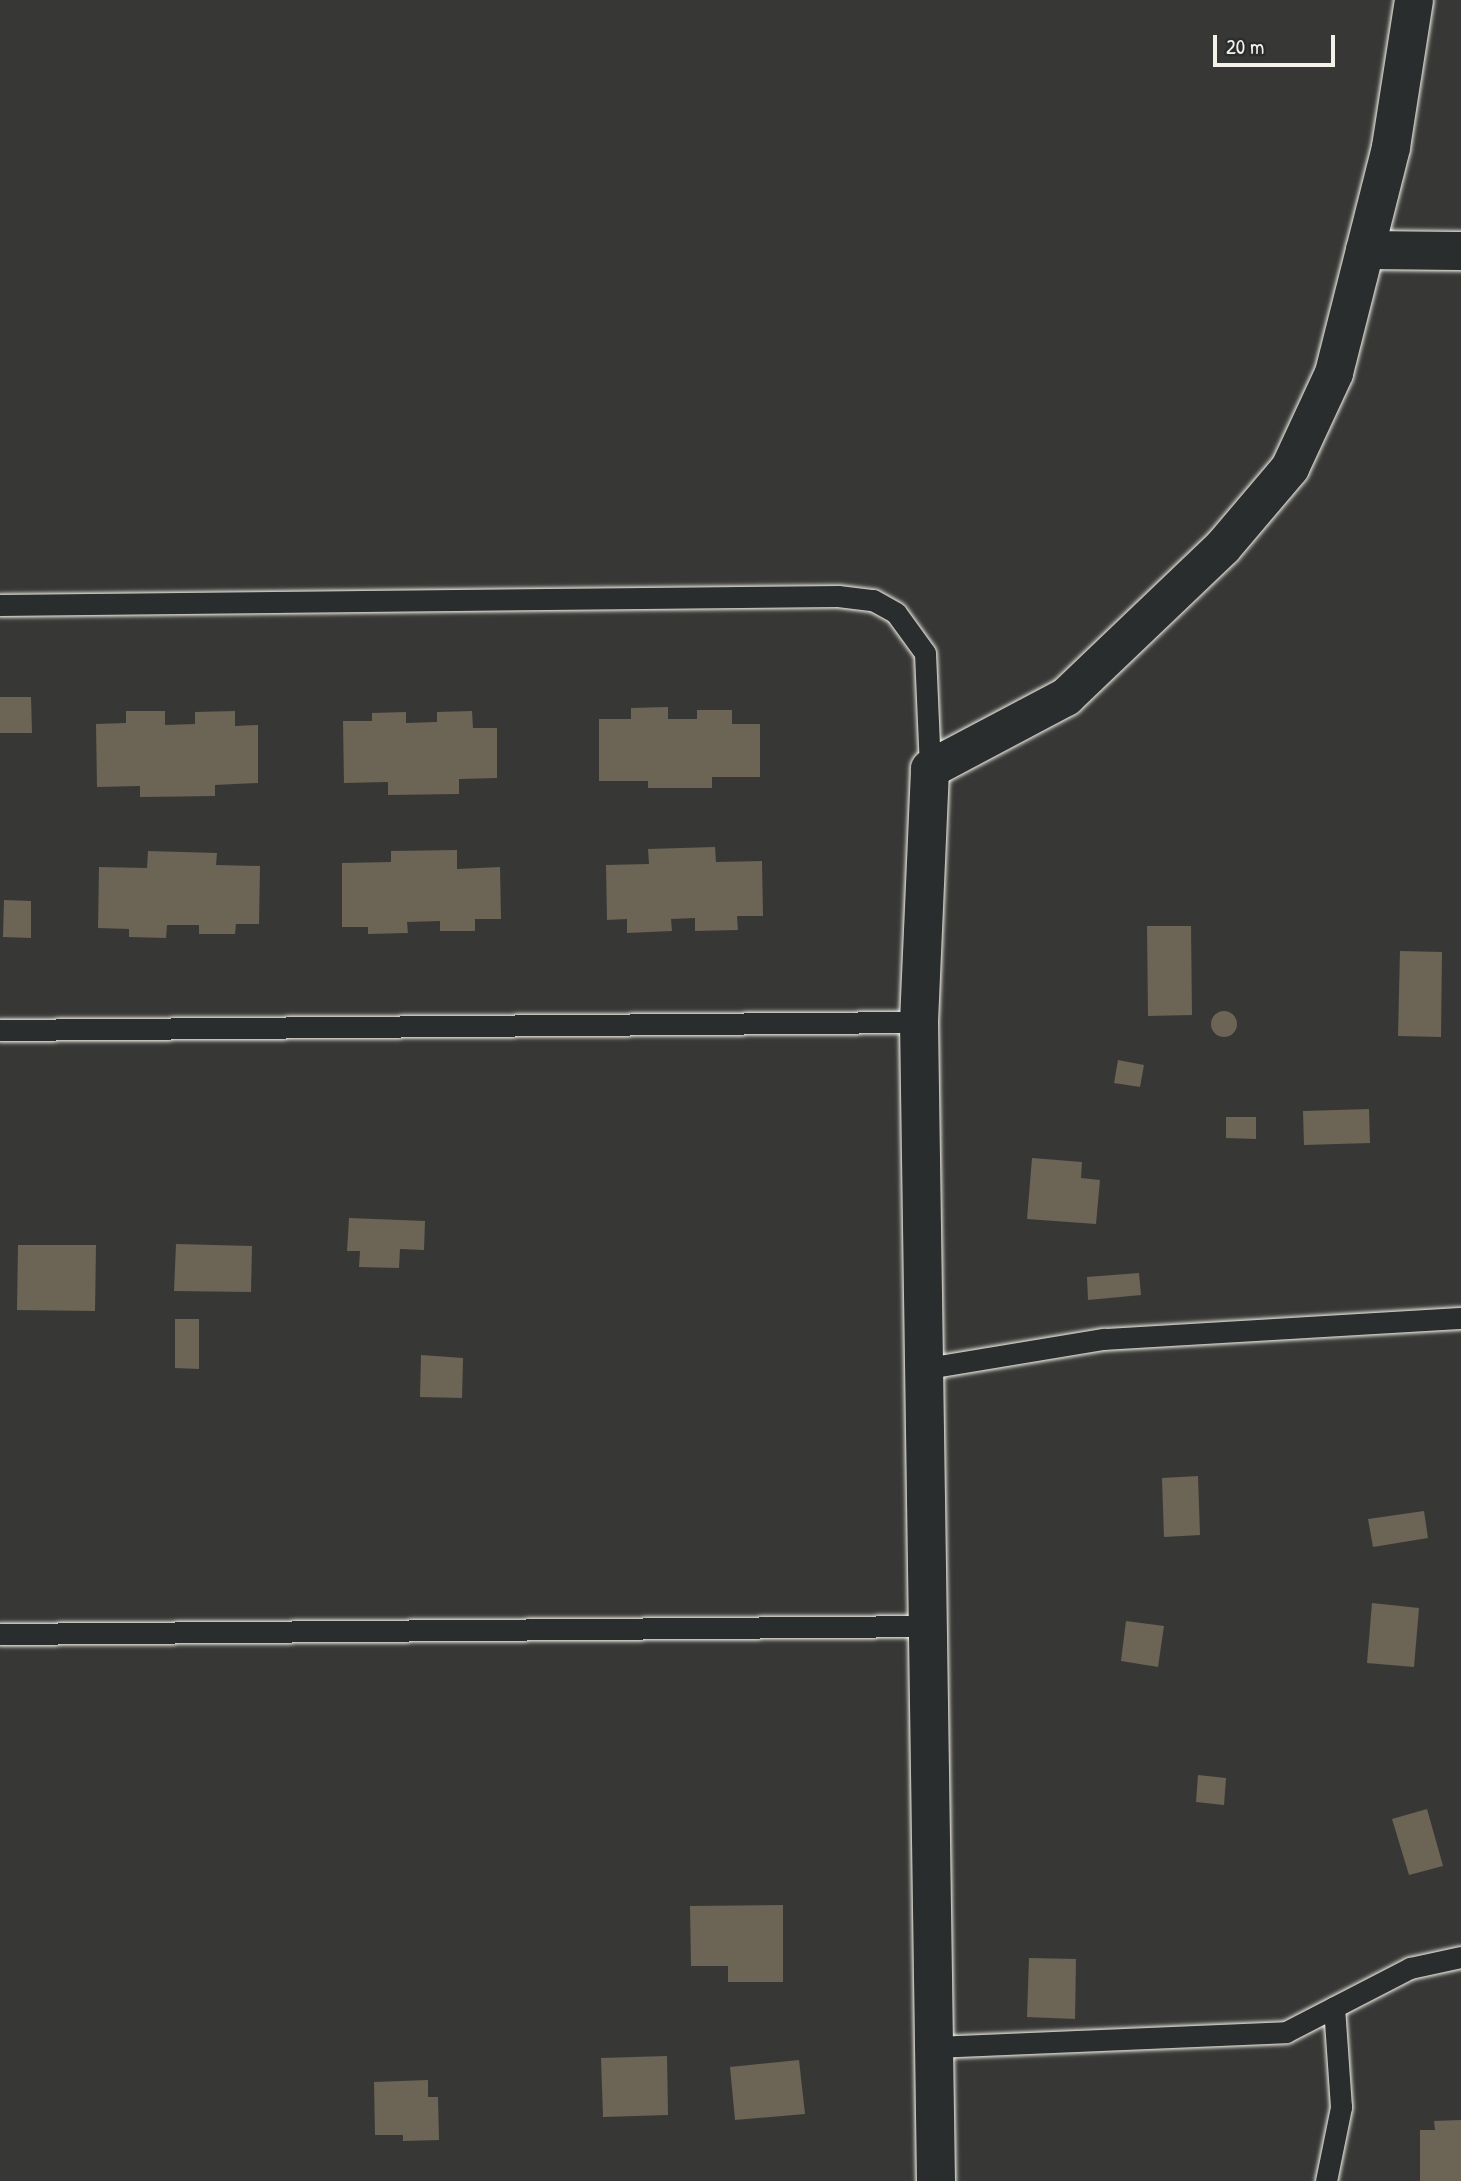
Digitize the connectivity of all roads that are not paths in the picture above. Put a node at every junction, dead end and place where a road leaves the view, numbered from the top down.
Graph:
1 (1414, 0) edge
2 (1365, 250) junction
3 (1461, 251) edge
4 (0, 605) edge
5 (930, 769) junction
6 (919, 1022) junction
7 (0, 1030) edge
8 (1461, 1318) edge
9 (922, 1369) junction
10 (927, 1626) junction
11 (0, 1634) edge
12 (1461, 1957) edge
13 (1334, 2007) junction
14 (933, 2047) junction
15 (936, 2181) edge
16 (1326, 2181) edge

1 - 2 street
2 - 3 street
2 - 5 street
4 - 5 lane
5 - 6 street
6 - 7 lane
6 - 9 street
8 - 9 lane
9 - 10 street
10 - 11 lane
10 - 14 street
12 - 13 lane
13 - 14 lane
13 - 16 lane
14 - 15 street

